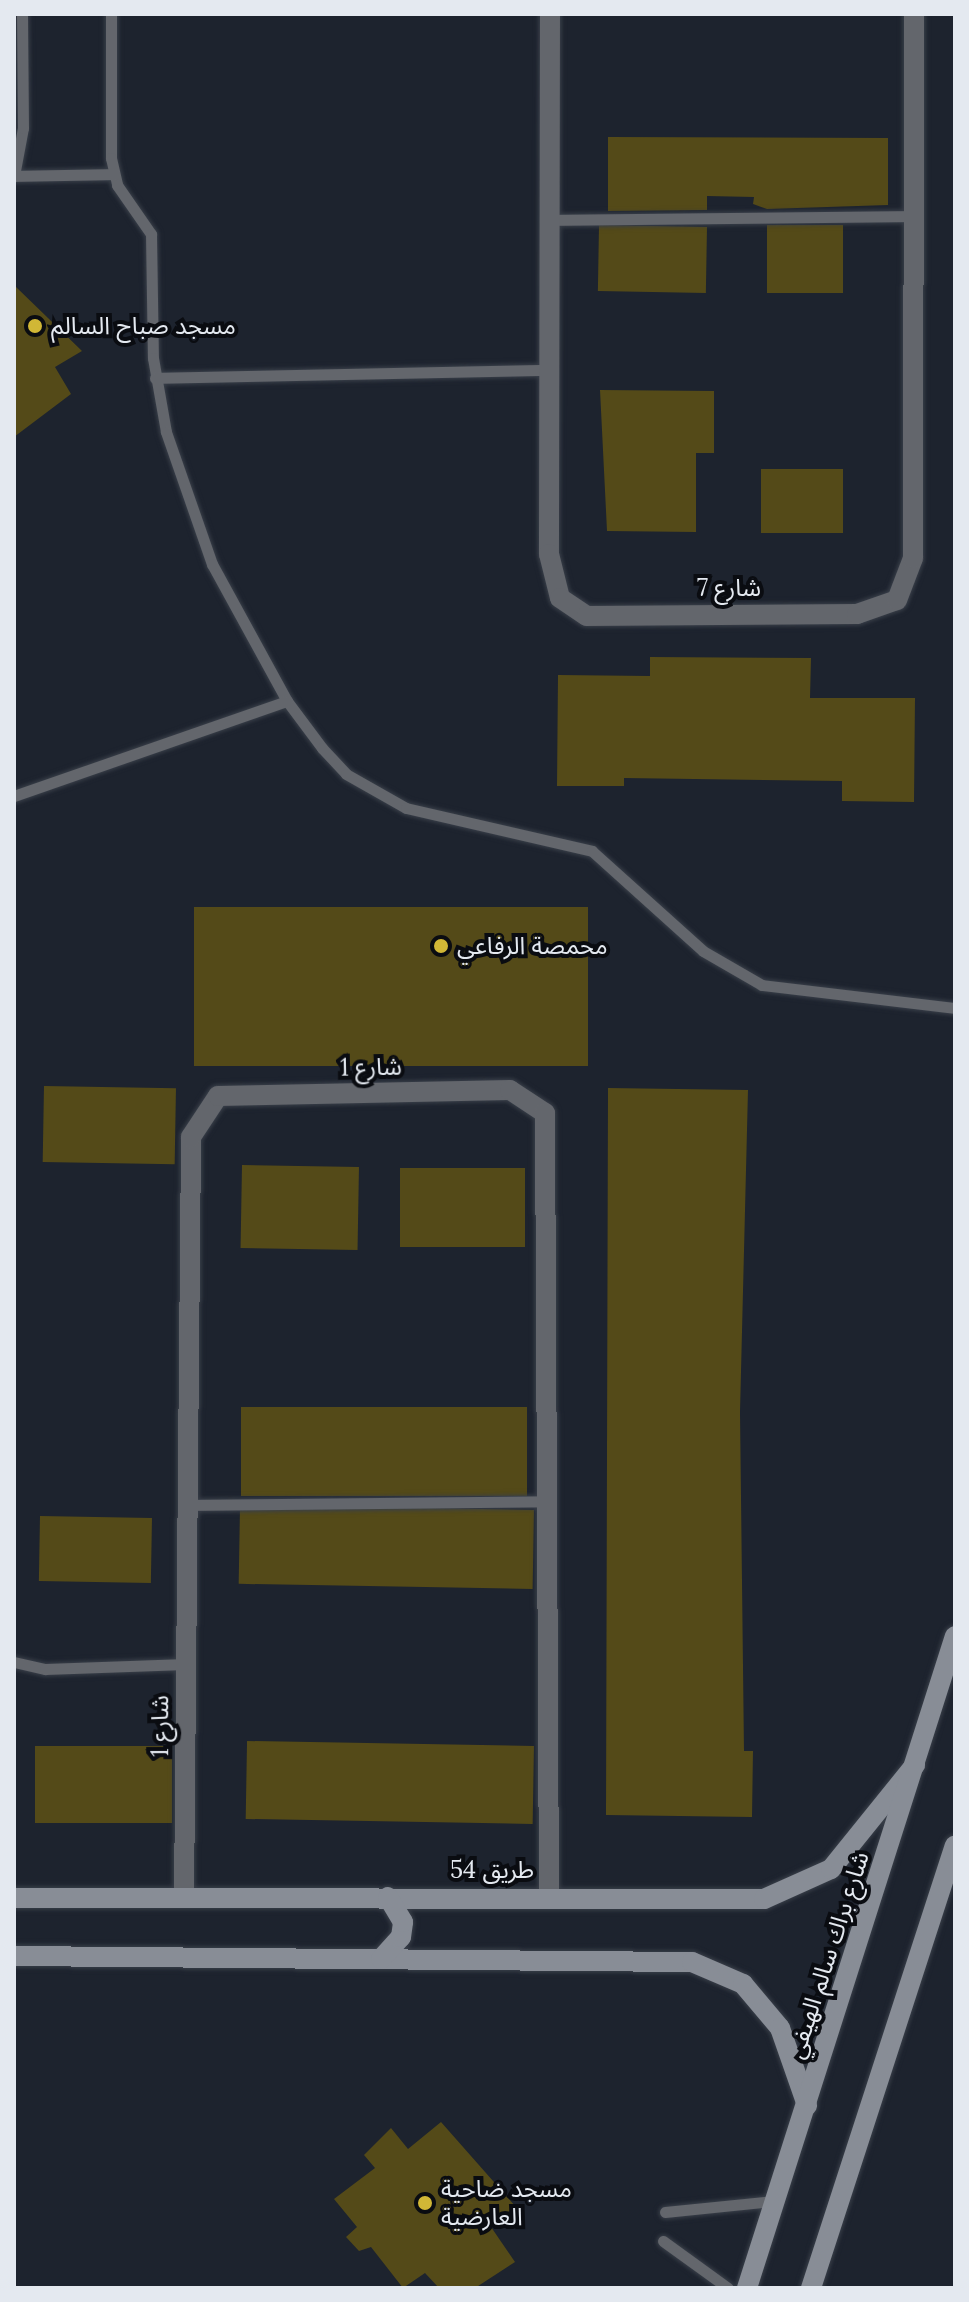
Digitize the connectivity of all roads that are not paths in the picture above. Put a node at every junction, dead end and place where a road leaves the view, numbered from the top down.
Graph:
1 (22, 14) edge
2 (111, 14) edge
3 (550, 14) edge
4 (914, 14) edge
5 (114, 174) junction
6 (14, 176) edge
7 (913, 216) junction
8 (547, 220) junction
9 (546, 370) junction
10 (155, 378) junction
11 (287, 701) junction
12 (14, 796) edge
13 (955, 1008) edge
14 (547, 1501) junction
15 (188, 1505) junction
16 (955, 1636) edge
17 (14, 1662) edge
18 (186, 1664) junction
19 (915, 1765) junction
20 (955, 1846) edge
21 (549, 1896) junction
22 (388, 1897) junction
23 (14, 1898) edge
24 (184, 1898) junction
25 (14, 1956) edge
26 (74, 1957) junction
27 (381, 1959) junction
28 (14, 1965) edge
29 (807, 2105) junction
30 (774, 2201) junction
31 (665, 2212) dead end
32 (663, 2241) dead end
33 (728, 2288) edge
34 (747, 2288) edge
35 (811, 2288) edge

1 - 6 lane
2 - 5 lane
3 - 8 street, شارع 7
4 - 7 street, شارع 7
5 - 6 lane
5 - 10 lane
7 - 8 lane
7 - 9 street, شارع 7
8 - 9 street, شارع 7
9 - 10 lane
10 - 11 lane
11 - 12 lane
11 - 13 lane
14 - 15 lane
14 - 15 street, شارع 1
14 - 21 street, شارع 1
15 - 18 street, شارع 1
16 - 19 street, شارع براك سالم الهيفي
17 - 18 lane
18 - 24 street, شارع 1
19 - 21 street, طريق 54
19 - 29 street, شارع براك سالم الهيفي
20 - 35 street
21 - 22 street, طريق 54
22 - 24 street, طريق 54
22 - 27 street
23 - 24 street, طريق 54
25 - 26 street
26 - 27 street
26 - 28 lane
27 - 29 street
29 - 30 street, شارع براك سالم الهيفي
30 - 31 lane
30 - 34 street, شارع براك سالم الهيفي
32 - 33 lane

